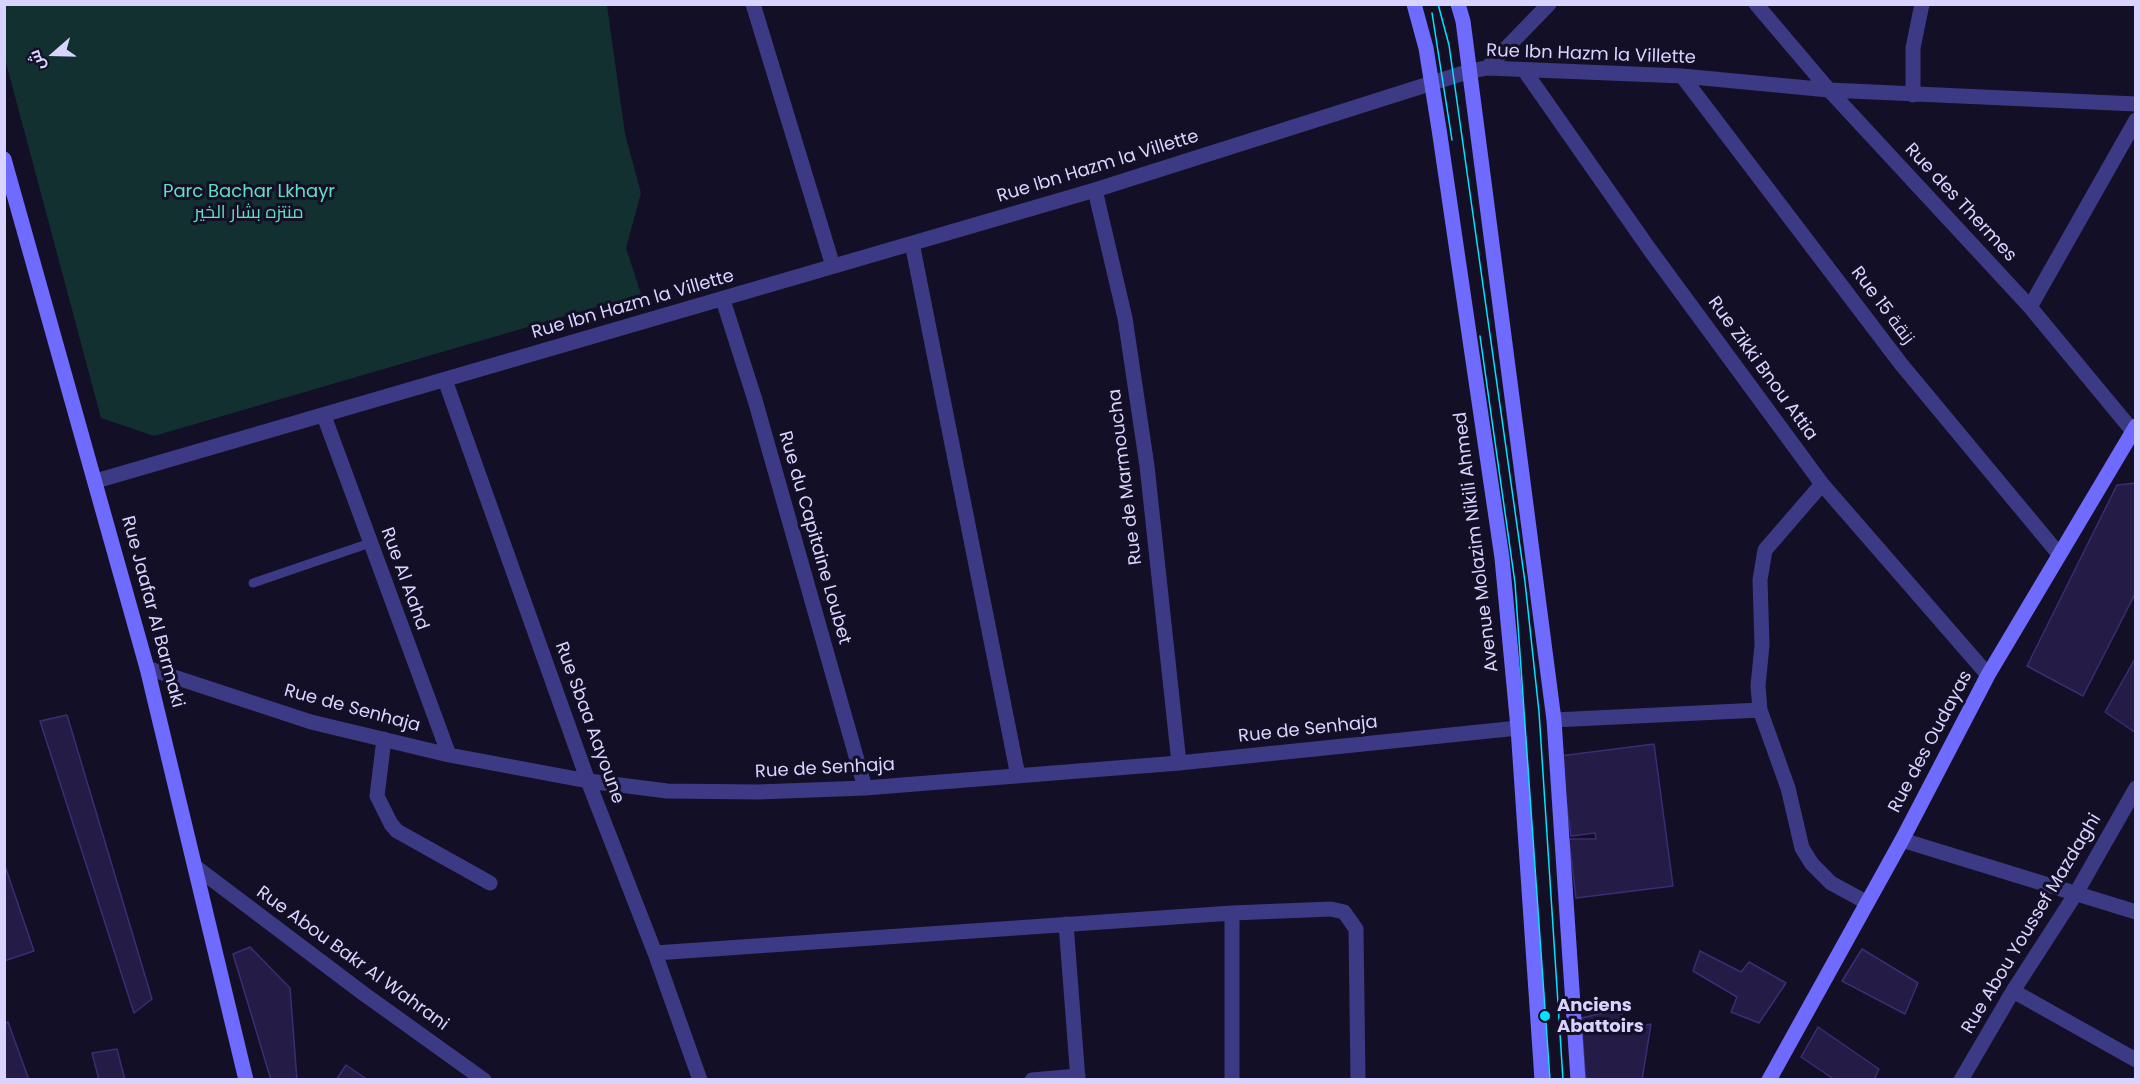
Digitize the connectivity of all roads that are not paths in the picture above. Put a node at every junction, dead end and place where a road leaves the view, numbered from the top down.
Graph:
1 (753, 4) edge
2 (1414, 4) edge
3 (1458, 4) edge
4 (1549, 4) edge
5 (1756, 4) edge
6 (1922, 4) edge
7 (1487, 68) junction
8 (1524, 70) junction
9 (1470, 71) junction
10 (1682, 76) junction
11 (1432, 82) junction
12 (1829, 90) junction
13 (1913, 95) junction
14 (2136, 104) edge
15 (2136, 120) edge
16 (4, 159) edge
17 (1095, 190) junction
18 (912, 243) junction
19 (833, 266) junction
20 (723, 300) junction
21 (2030, 308) junction
22 (445, 380) junction
23 (324, 416) junction
24 (2134, 431) edge
25 (96, 481) junction
26 (1822, 484) junction
27 (370, 543) junction
28 (2058, 553) junction
29 (253, 583) dead end
30 (147, 668) junction
31 (1988, 675) junction
32 (1760, 711) junction
33 (1554, 720) junction
34 (1518, 728) junction
35 (384, 738) junction
36 (449, 755) junction
37 (1179, 763) junction
38 (1018, 776) junction
39 (588, 781) junction
40 (865, 788) junction
41 (2136, 788) edge
42 (1902, 840) junction
43 (197, 868) junction
44 (490, 884) dead end
45 (2075, 895) junction
46 (1866, 902) junction
47 (2136, 912) edge
48 (1232, 913) junction
49 (1066, 924) junction
50 (655, 952) junction
51 (2013, 991) junction
52 (2136, 1060) edge
53 (1078, 1078) edge
54 (246, 1080) edge
55 (484, 1080) edge
56 (700, 1080) edge
57 (1032, 1080) edge
58 (1232, 1080) edge
59 (1358, 1080) edge
60 (1542, 1080) edge
61 (1578, 1080) edge
62 (1769, 1080) edge
63 (1961, 1080) edge

1 - 19 street
2 - 11 street, Avenue Molazim Nikili Ahmed
3 - 9 street
4 - 7 street
5 - 12 street, Rue des Thermes
6 - 13 street
7 - 8 street, Rue Ibn Hazm la Villette
7 - 9 street, Rue Ibn Hazm la Villette
8 - 10 street, Rue Ibn Hazm la Villette
8 - 26 street, Rue Zikki Bnou Attia
9 - 11 street, Rue Ibn Hazm la Villette
9 - 33 street
10 - 12 street, Rue Ibn Hazm la Villette
10 - 28 street, Rue 15 زنقة
11 - 17 street, Rue Ibn Hazm la Villette
11 - 34 street, Avenue Molazim Nikili Ahmed
12 - 13 street, Rue Ibn Hazm la Villette
12 - 21 street, Rue des Thermes
13 - 14 street, Rue Ibn Hazm la Villette
15 - 21 street
16 - 25 street, Rue Jaafar Al Barmaki
17 - 18 street, Rue Ibn Hazm la Villette
17 - 37 street, Rue de Marmoucha
18 - 19 street, Rue Ibn Hazm la Villette
18 - 38 street
19 - 20 street, Rue Ibn Hazm la Villette
20 - 22 street, Rue Ibn Hazm la Villette
20 - 40 street, Rue du Capitaine Loubet
21 - 24 street, Rue des Thermes
22 - 23 street, Rue Ibn Hazm la Villette
22 - 39 street, Rue Sbaa Aayoune
23 - 25 street, Rue Ibn Hazm la Villette
23 - 27 street, Rue Al Aahd
24 - 28 street, Rue des Oudayas
25 - 30 street, Rue Jaafar Al Barmaki
26 - 31 street, Rue Zikki Bnou Attia
26 - 32 street
27 - 29 lane
27 - 36 street, Rue Al Aahd
28 - 31 street, Rue des Oudayas
30 - 35 street, Rue de Senhaja
30 - 43 street, Rue Jaafar Al Barmaki
31 - 42 street, Rue des Oudayas
32 - 33 street
32 - 46 street
33 - 61 street
34 - 37 street, Rue de Senhaja
34 - 60 street, Avenue Molazim Nikili Ahmed
35 - 36 street, Rue de Senhaja
35 - 44 street
36 - 39 street, Rue de Senhaja
37 - 38 street, Rue de Senhaja
38 - 40 street, Rue de Senhaja
39 - 40 street, Rue de Senhaja
39 - 50 street, Rue Sbaa Aayoune
41 - 45 street, Rue Abou Youssef Mazdaghi
42 - 45 street
42 - 46 street, Rue des Oudayas
43 - 54 street, Rue Jaafar Al Barmaki
43 - 55 street, Rue Abou Bakr Al Wahrani
45 - 47 street
45 - 51 street, Rue Abou Youssef Mazdaghi
46 - 62 street, Rue des Oudayas
48 - 49 street
48 - 58 street
48 - 59 street
49 - 50 street
49 - 53 street
50 - 56 street, Rue Sbaa Aayoune
51 - 52 street
51 - 63 street, Rue Abou Youssef Mazdaghi
53 - 57 street

